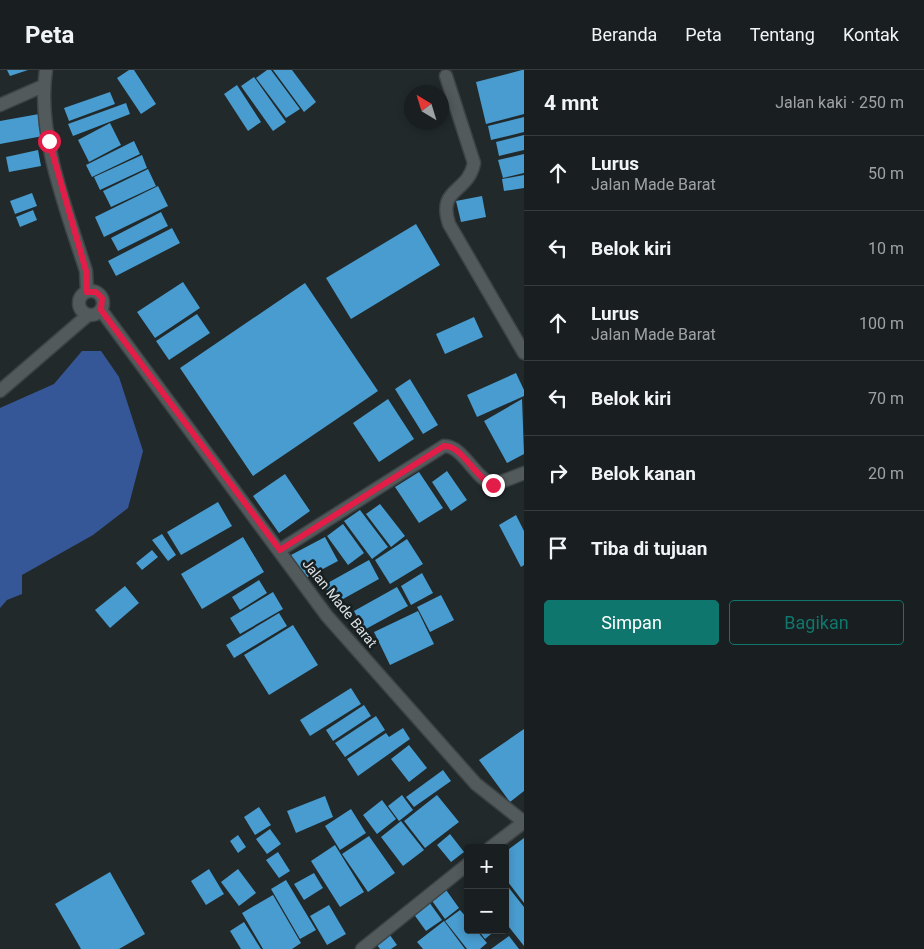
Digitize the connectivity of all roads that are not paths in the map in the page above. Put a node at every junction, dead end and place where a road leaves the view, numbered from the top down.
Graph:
1 (46, 70) edge
2 (446, 76) dead end
3 (44, 86) junction
4 (0, 105) edge
5 (87, 292) junction
6 (101, 310) junction
7 (88, 315) junction
8 (524, 354) edge
9 (0, 390) edge
10 (524, 473) edge
11 (280, 550) junction
12 (524, 822) edge
13 (495, 844) edge
14 (464, 867) edge
15 (362, 949) edge

1 - 3 street
2 - 8 street
3 - 4 street
3 - 5 street
5 - 6 street
5 - 7 street
6 - 7 street
6 - 11 street, Jalan Made Barat
7 - 9 street
10 - 11 street
11 - 12 street, Jalan Made Barat
12 - 13 street
14 - 15 street

